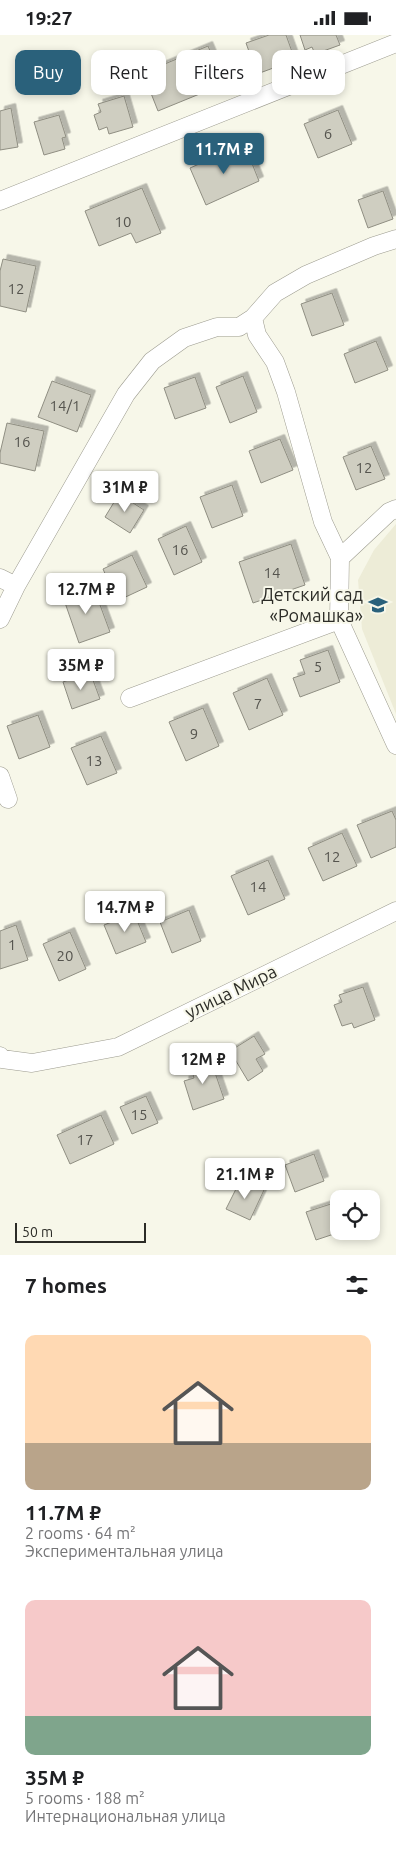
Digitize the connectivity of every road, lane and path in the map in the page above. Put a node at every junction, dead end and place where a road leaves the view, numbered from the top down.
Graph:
1 (396, 43) edge
2 (0, 201) edge
3 (396, 239) edge
4 (253, 318) junction
5 (396, 509) edge
6 (340, 558) junction
7 (0, 578) edge
8 (16, 586) junction
9 (0, 619) edge
10 (339, 619) junction
11 (130, 698) dead end
12 (396, 745) edge
13 (0, 775) edge
14 (8, 799) dead end
15 (396, 911) edge
16 (1, 1058) edge

1 - 2 street
3 - 4 street
4 - 6 street
4 - 8 street
5 - 6 street
6 - 10 street
7 - 8 street
8 - 9 street
10 - 11 street
10 - 12 street
13 - 14 street
15 - 16 street, улица Мира

